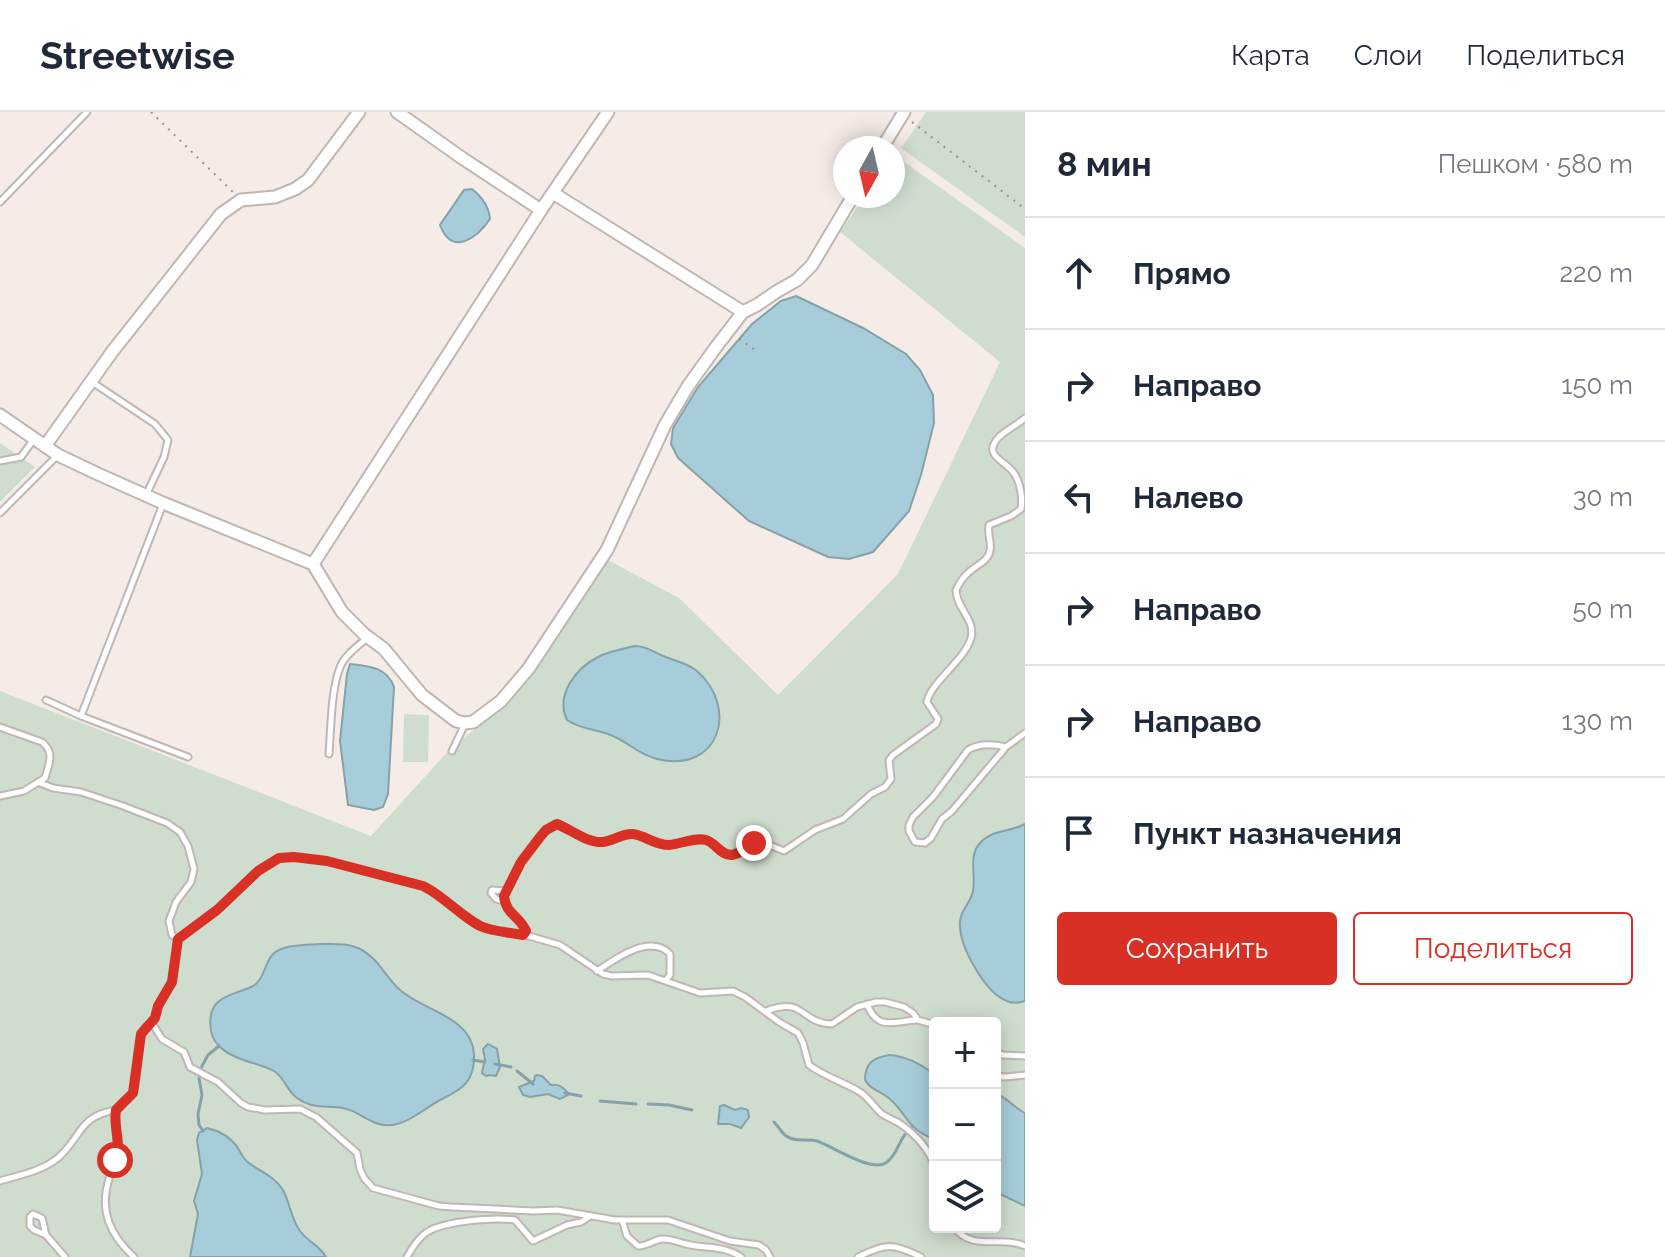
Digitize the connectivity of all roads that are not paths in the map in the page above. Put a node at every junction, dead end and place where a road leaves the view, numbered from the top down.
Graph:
1 (87, 112) edge
2 (359, 112) edge
3 (397, 112) edge
4 (608, 112) edge
5 (903, 113) edge
6 (889, 136) edge
7 (553, 193) junction
8 (0, 202) edge
9 (846, 208) edge
10 (541, 210) junction
11 (743, 312) junction
12 (92, 381) junction
13 (0, 415) edge
14 (1025, 418) edge
15 (34, 439) junction
16 (45, 446) junction
17 (58, 455) junction
18 (0, 461) edge
19 (146, 496) junction
20 (163, 503) junction
21 (0, 513) edge
22 (313, 564) junction
23 (368, 637) junction
24 (46, 700) dead end
25 (81, 716) junction
26 (465, 723) junction
27 (0, 727) edge
28 (1025, 733) edge
29 (1006, 747) junction
30 (452, 751) dead end
31 (329, 754) dead end
32 (188, 757) dead end
33 (38, 782) junction
34 (0, 796) edge
35 (506, 891) junction
36 (504, 901) junction
37 (523, 935) junction
38 (178, 939) junction
39 (597, 971) junction
40 (666, 980) junction
41 (867, 1004) junction
42 (766, 1011) junction
43 (918, 1020) junction
44 (152, 1023) junction
45 (929, 1023) edge
46 (1001, 1054) edge
47 (1025, 1056) edge
48 (1025, 1075) edge
49 (1001, 1077) edge
50 (116, 1110) junction
51 (933, 1161) edge
52 (0, 1181) edge
53 (590, 1217) junction
54 (622, 1220) junction
55 (959, 1233) edge
56 (46, 1235) dead end
57 (1025, 1246) edge
58 (65, 1257) edge
59 (134, 1257) edge
60 (407, 1257) edge
61 (741, 1257) edge
62 (770, 1257) edge
63 (858, 1257) edge
64 (921, 1257) edge

1 - 8 lane
2 - 12 street
3 - 10 street
4 - 7 street
5 - 6 street
7 - 10 street
7 - 11 street
9 - 11 street
10 - 22 street
11 - 26 street
12 - 16 street
12 - 19 lane
13 - 15 street
14 - 35 lane
15 - 16 street
15 - 18 lane
16 - 17 street
17 - 19 street
17 - 21 lane
19 - 20 street
20 - 22 street
20 - 25 lane
22 - 23 street
23 - 26 street
23 - 31 lane
24 - 25 lane
25 - 32 lane
26 - 30 lane
27 - 33 lane
28 - 29 lane
29 - 29 lane
33 - 34 lane
33 - 38 lane
35 - 36 lane
35 - 36 lane
36 - 37 lane
37 - 38 lane
37 - 39 lane
38 - 44 lane
39 - 40 lane
39 - 40 lane
40 - 42 lane
41 - 42 lane
41 - 43 lane
41 - 43 lane
42 - 51 lane
43 - 45 lane
44 - 50 lane
44 - 53 lane
46 - 47 lane
48 - 49 lane
50 - 52 lane
50 - 59 lane
53 - 54 lane
53 - 60 lane
54 - 61 lane
54 - 62 lane
55 - 57 lane
56 - 58 lane
63 - 64 lane

